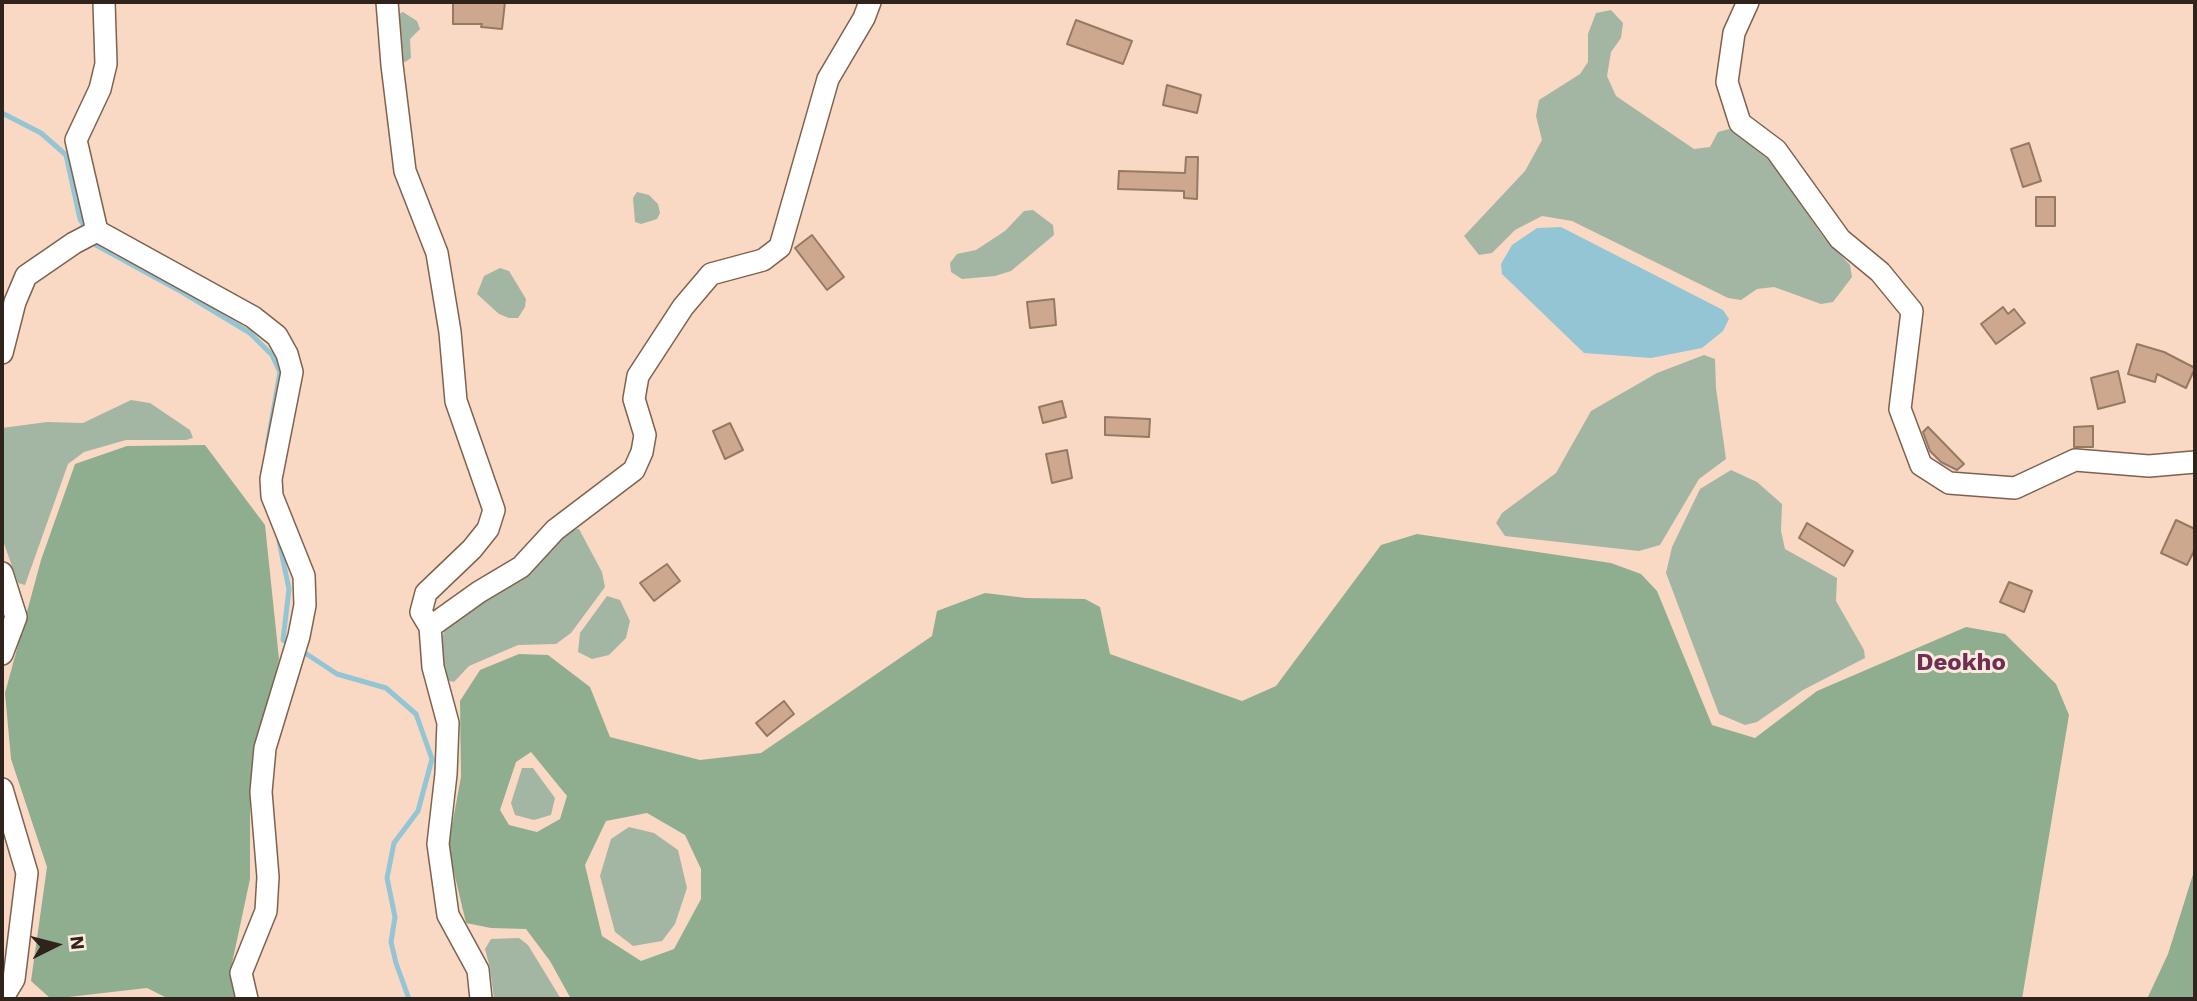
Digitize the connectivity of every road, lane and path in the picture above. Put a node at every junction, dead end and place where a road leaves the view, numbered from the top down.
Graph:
1 (104, 2) edge
2 (387, 2) edge
3 (870, 2) edge
4 (1748, 2) edge
5 (97, 231) junction
6 (2, 353) edge
7 (2195, 462) edge
8 (2, 573) edge
9 (430, 627) junction
10 (2, 654) edge
11 (2, 789) edge
12 (2, 999) edge
13 (247, 999) edge
14 (481, 999) edge

1 - 5 lane
2 - 9 lane
3 - 9 lane
4 - 7 lane
5 - 6 lane
5 - 13 lane
8 - 10 lane
9 - 14 lane
11 - 12 lane

